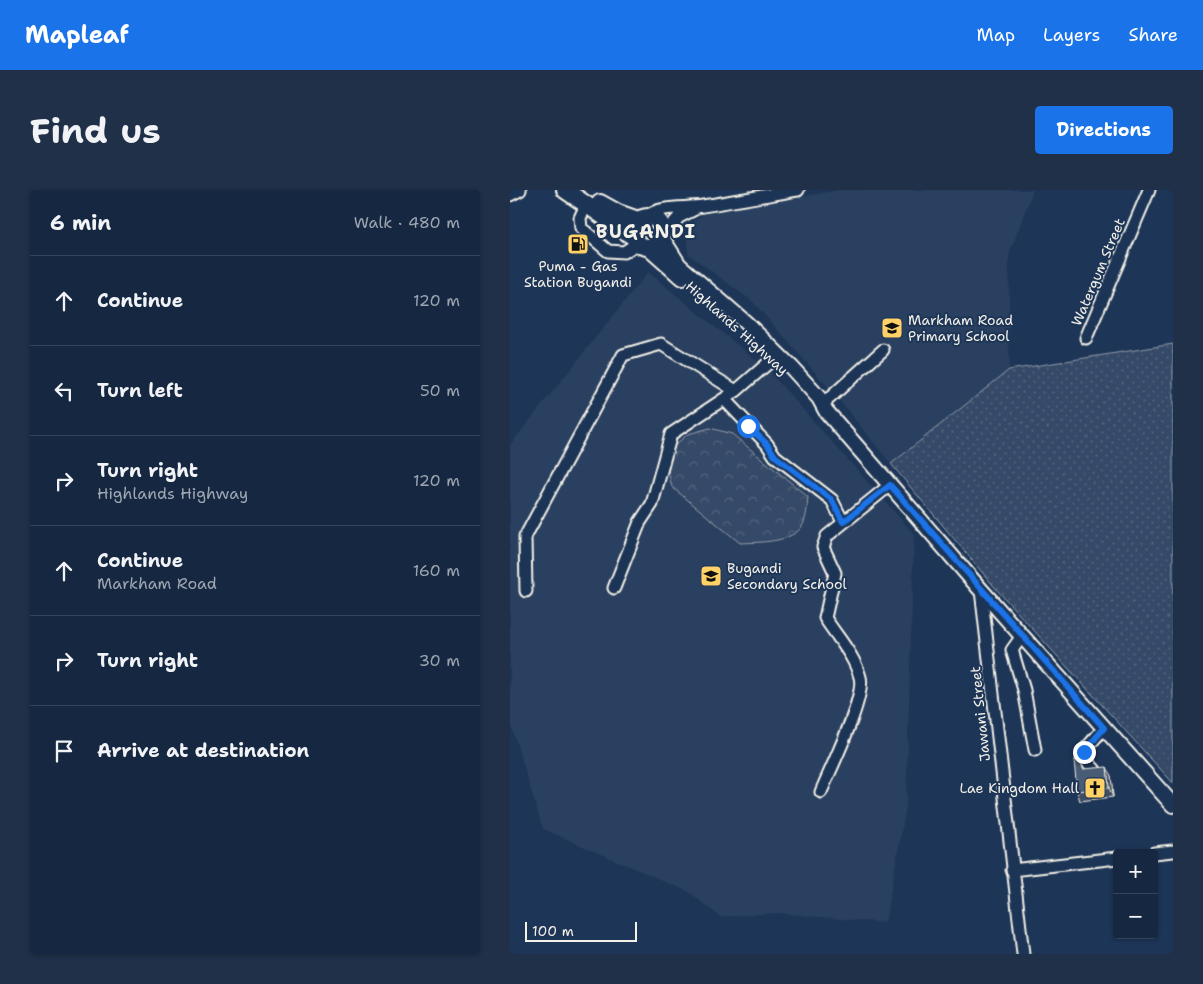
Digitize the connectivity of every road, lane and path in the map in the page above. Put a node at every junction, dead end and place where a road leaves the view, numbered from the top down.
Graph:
1 (520, 190) edge
2 (565, 190) edge
3 (798, 190) edge
4 (1149, 190) edge
5 (753, 194) edge
6 (510, 195) edge
7 (584, 198) edge
8 (702, 206) junction
9 (642, 218) junction
10 (663, 236) junction
11 (640, 243) junction
12 (1086, 338) dead end
13 (883, 350) dead end
14 (773, 359) junction
15 (736, 390) junction
16 (724, 399) junction
17 (824, 408) junction
18 (890, 485) junction
19 (843, 522) junction
20 (614, 588) dead end
21 (981, 590) junction
22 (526, 591) dead end
23 (1022, 636) junction
24 (1104, 728) junction
25 (1035, 750) dead end
26 (1096, 770) edge
27 (821, 792) dead end
28 (1173, 805) edge
29 (1173, 851) edge
30 (1158, 853) edge
31 (1113, 858) edge
32 (1012, 870) junction
33 (1022, 954) edge

1 - 6 street
2 - 7 highway
3 - 5 street
4 - 12 street, Watergum Street
5 - 8 street
7 - 9 highway
7 - 11 highway
7 - 11 street
8 - 9 street
8 - 10 street
9 - 10 highway
9 - 11 highway
10 - 11 highway
10 - 17 main road, Highlands Highway
11 - 14 main road, Highlands Highway
13 - 17 street
14 - 15 street
14 - 17 main road, Highlands Highway
15 - 16 street
15 - 22 street
16 - 19 street
16 - 20 street
17 - 18 main road, Highlands Highway
18 - 19 street
18 - 21 main road, Highlands Highway
19 - 27 street
21 - 23 main road, Highlands Highway
21 - 32 street, Jawani Street
23 - 24 main road, Highlands Highway
23 - 25 street
24 - 26 street
24 - 28 main road, Highlands Highway
29 - 30 street
31 - 32 street
32 - 33 street, Jawani Street

